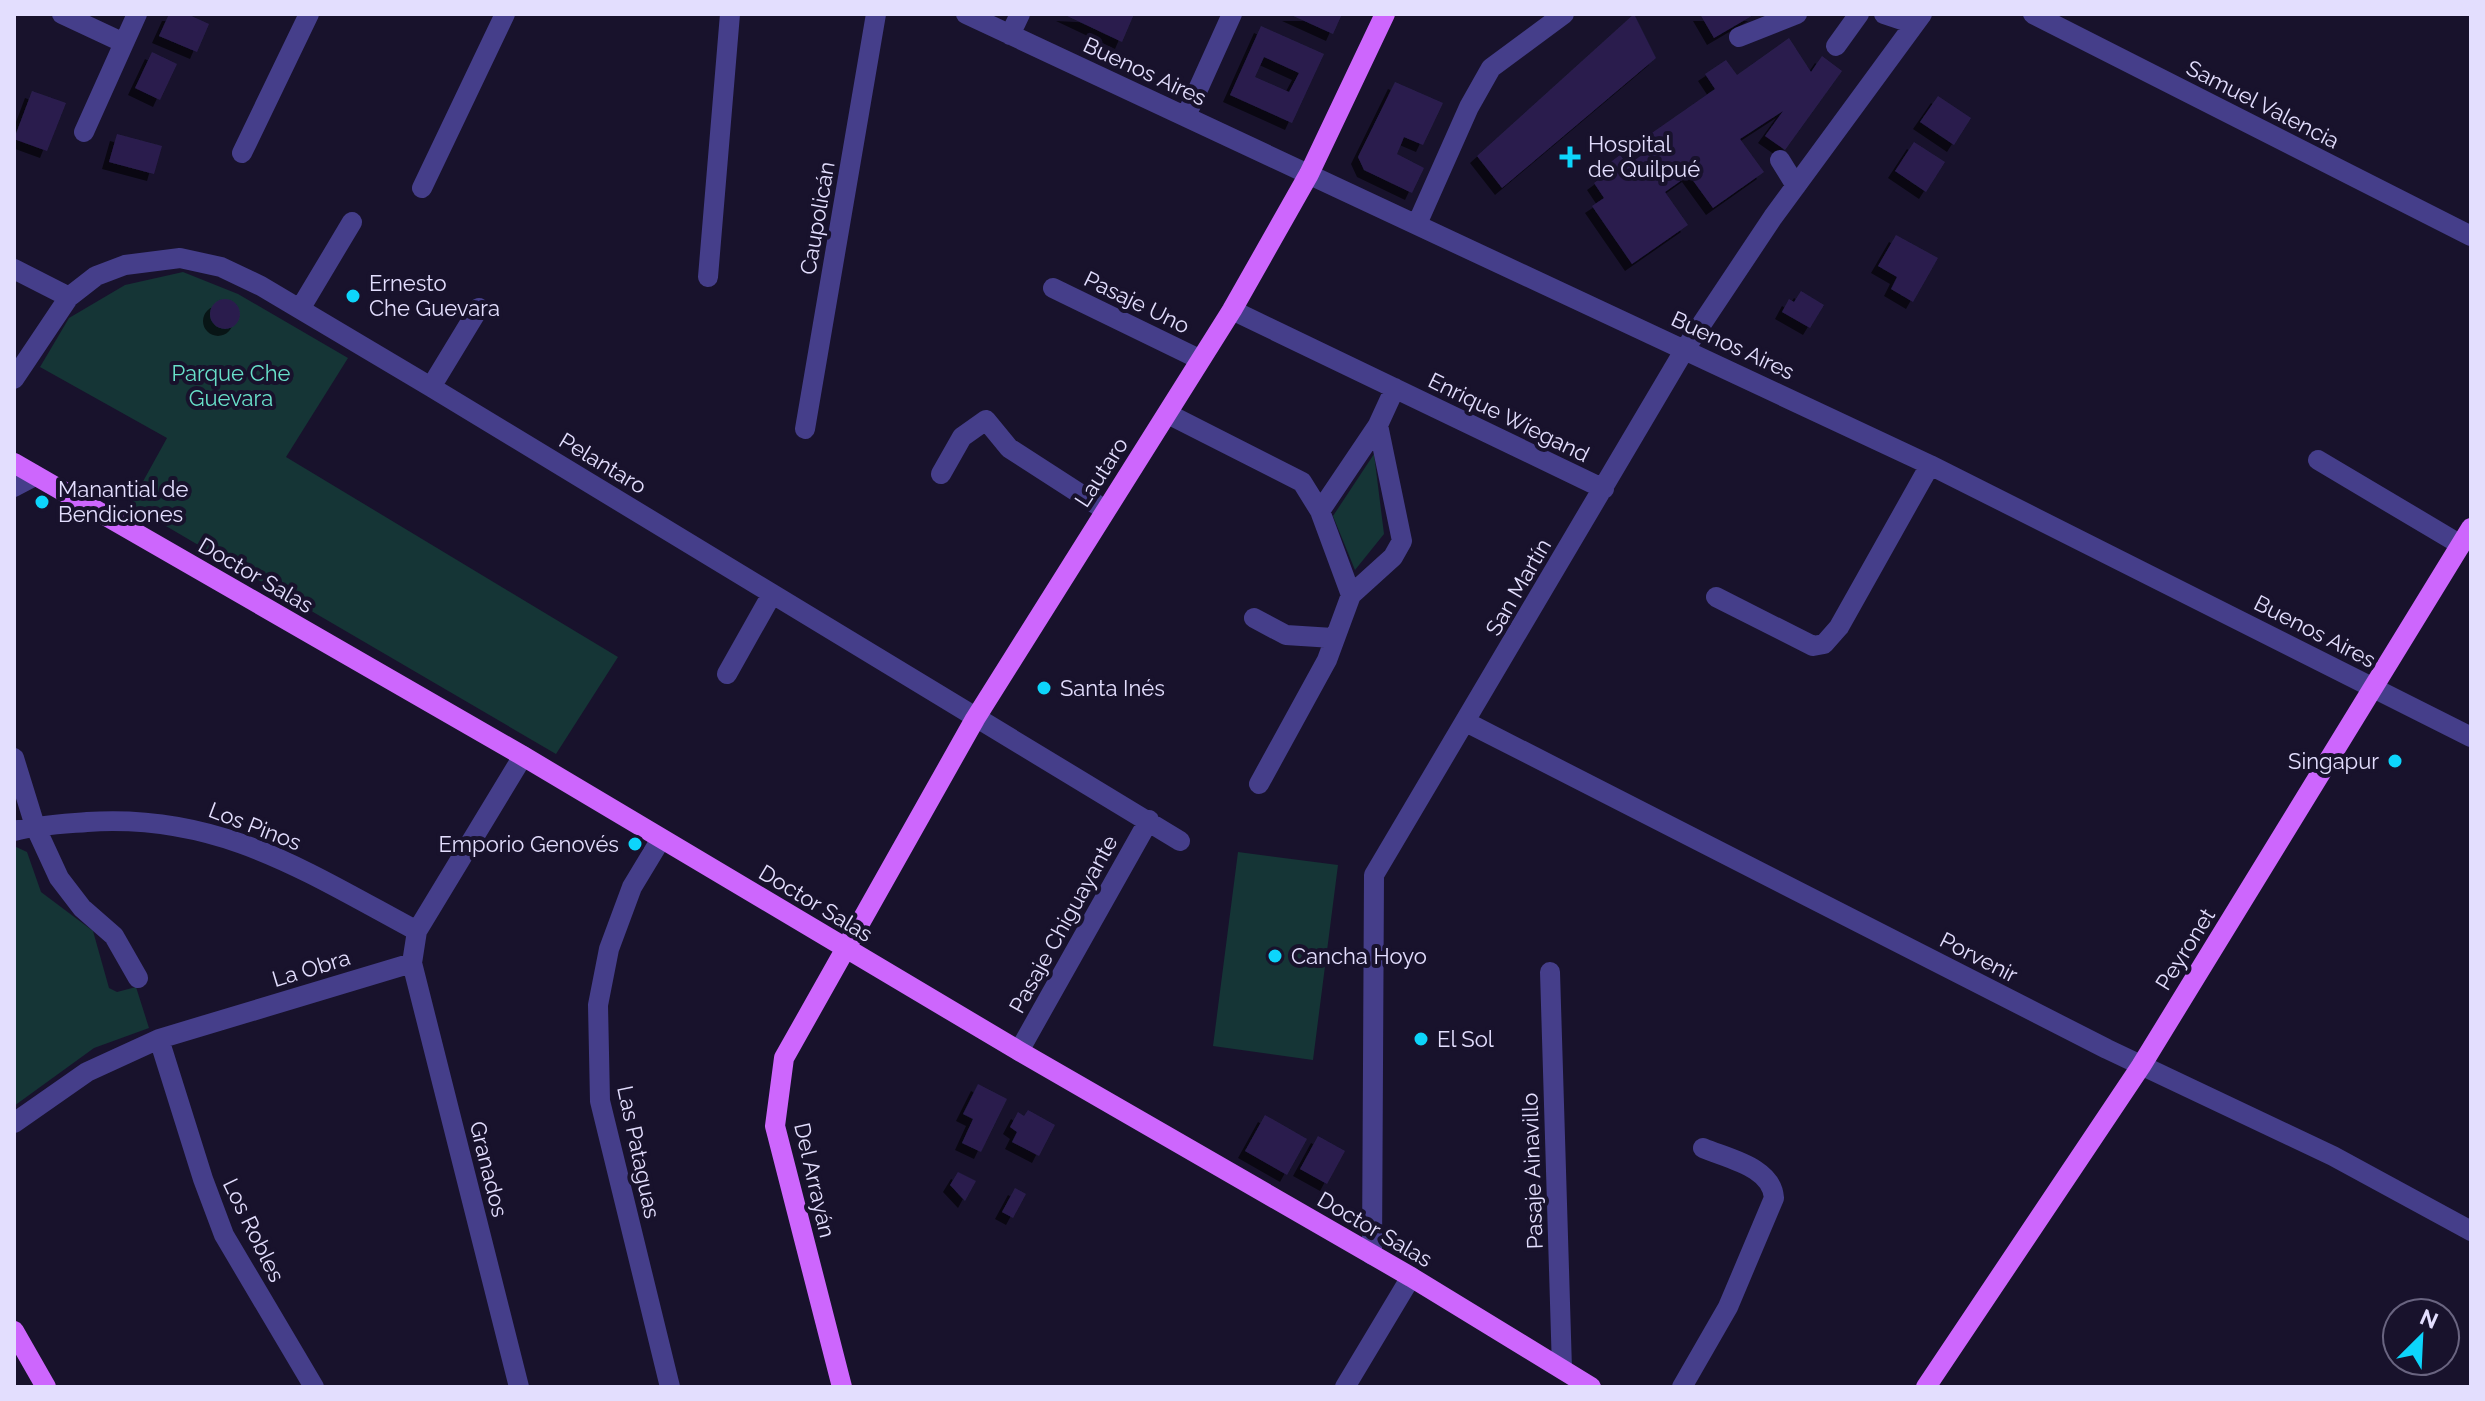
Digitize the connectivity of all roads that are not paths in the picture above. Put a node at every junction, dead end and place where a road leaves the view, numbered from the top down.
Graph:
1 (62, 14) edge
2 (137, 14) edge
3 (309, 14) edge
4 (505, 14) edge
5 (730, 14) edge
6 (876, 14) edge
7 (966, 14) edge
8 (1020, 14) edge
9 (1232, 14) edge
10 (1385, 14) edge
11 (1564, 14) edge
12 (1797, 14) edge
13 (1859, 14) edge
14 (1884, 14) edge
15 (2033, 14) edge
16 (1918, 19) edge
17 (1010, 35) junction
18 (1739, 37) dead end
19 (124, 43) junction
20 (1836, 46) dead end
21 (1186, 116) junction
22 (84, 132) dead end
23 (242, 153) dead end
24 (1780, 160) dead end
25 (1309, 174) junction
26 (1796, 186) junction
27 (422, 188) dead end
28 (352, 222) dead end
29 (1417, 224) junction
30 (2471, 236) edge
31 (14, 269) edge
32 (708, 277) dead end
33 (1053, 288) dead end
34 (69, 297) junction
35 (479, 308) dead end
36 (300, 309) junction
37 (1232, 310) junction
38 (1685, 349) junction
39 (1199, 359) junction
40 (14, 379) edge
41 (431, 387) junction
42 (1395, 388) junction
43 (1168, 414) junction
44 (1378, 425) junction
45 (805, 429) dead end
46 (2318, 460) dead end
47 (14, 463) edge
48 (1930, 465) junction
49 (941, 474) dead end
50 (35, 476) junction
51 (14, 487) edge
52 (1604, 489) junction
53 (1105, 510) junction
54 (1320, 511) junction
55 (2466, 536) edge
56 (772, 594) junction
57 (1351, 595) junction
58 (1716, 597) dead end
59 (1254, 618) dead end
60 (1333, 638) junction
61 (727, 674) dead end
62 (2373, 687) junction
63 (975, 719) junction
64 (1466, 722) junction
65 (2471, 737) edge
66 (523, 756) junction
67 (14, 758) edge
68 (1259, 784) dead end
69 (1149, 820) junction
70 (35, 826) junction
71 (14, 831) edge
72 (661, 839) junction
73 (1180, 841) dead end
74 (417, 931) junction
75 (845, 949) junction
76 (412, 963) junction
77 (1550, 972) dead end
78 (138, 978) dead end
79 (159, 1039) junction
80 (1019, 1051) junction
81 (2141, 1066) junction
82 (14, 1123) edge
83 (1703, 1148) dead end
84 (2471, 1231) edge
85 (1372, 1255) junction
86 (1411, 1277) junction
87 (14, 1331) edge
88 (1562, 1369) junction
89 (46, 1387) edge
90 (314, 1387) edge
91 (519, 1387) edge
92 (670, 1387) edge
93 (842, 1387) edge
94 (1345, 1387) edge
95 (1591, 1387) edge
96 (1682, 1387) edge
97 (1926, 1387) edge

1 - 19 street
2 - 19 street
3 - 23 street
4 - 27 street
5 - 32 street
6 - 45 street, Caupolicán
7 - 17 street, Buenos Aires
8 - 17 street
9 - 21 street
10 - 25 main road, Lautaro
11 - 29 street
12 - 18 street
13 - 20 street
14 - 16 street
15 - 30 street, Samuel Valencia
16 - 26 street, San Martín
17 - 21 street, Buenos Aires
19 - 22 street
21 - 25 street, Buenos Aires
24 - 26 street
25 - 29 street, Buenos Aires
25 - 37 main road, Lautaro
26 - 38 street, San Martín
28 - 36 street
29 - 38 street, Buenos Aires
31 - 34 street
33 - 39 street, Pasaje Uno
34 - 36 street, Pelantaro
34 - 40 street, Pelantaro
35 - 41 street
36 - 41 street, Pelantaro
37 - 39 main road, Lautaro
37 - 42 street, Enrique Wiegand
38 - 48 street, Buenos Aires
38 - 52 street, San Martín
39 - 43 main road, Lautaro
41 - 56 street, Pelantaro
42 - 44 street, Enrique Wiegand
42 - 52 street, Enrique Wiegand
43 - 53 main road, Lautaro
43 - 54 street
44 - 54 street, Enrique Wiegand
44 - 57 street
46 - 55 street
47 - 50 main road, Doctor Salas
48 - 58 street
48 - 62 street, Buenos Aires
49 - 53 street
50 - 51 street
50 - 66 main road, Doctor Salas
52 - 64 street, San Martín
53 - 63 main road, Lautaro
54 - 57 street
55 - 62 main road, Peyronet
56 - 61 street
56 - 63 street, Pelantaro
57 - 60 street
59 - 60 street
60 - 68 street
62 - 65 street, Buenos Aires
62 - 81 main road, Peyronet
63 - 69 street, Pelantaro
63 - 75 main road, Lautaro
64 - 81 street, Porvenir
64 - 85 street, San Martín
66 - 72 main road, Doctor Salas
66 - 74 street
67 - 70 street
69 - 73 street, Pelantaro
69 - 80 street, Pasaje Chiguayante
70 - 71 street, Los Pinos
70 - 74 street, Los Pinos
70 - 78 street
72 - 75 main road, Doctor Salas
72 - 92 street, Las Pataguas
74 - 76 street
75 - 80 main road, Doctor Salas
75 - 93 main road, Del Arrayán
76 - 79 street, La Obra
76 - 91 street, Granados
77 - 88 street, Pasaje Ainavillo
79 - 82 street, La Obra
79 - 90 street, Los Robles
80 - 85 main road, Doctor Salas
81 - 84 street, Porvenir
81 - 97 main road, Peyronet
83 - 96 street
85 - 86 main road, Doctor Salas
86 - 88 main road, Doctor Salas
86 - 94 street
87 - 89 main road
88 - 95 main road, Doctor Salas

